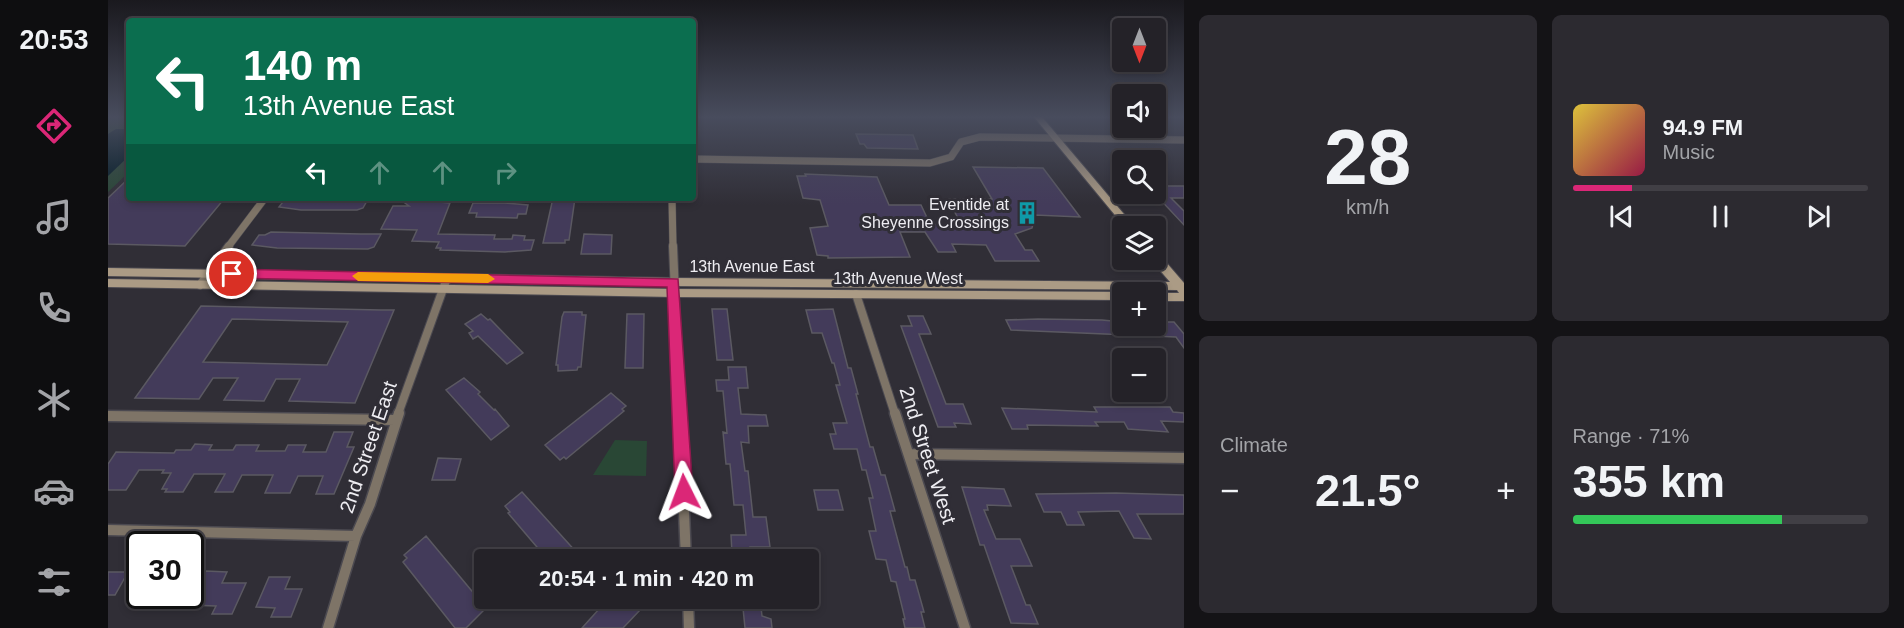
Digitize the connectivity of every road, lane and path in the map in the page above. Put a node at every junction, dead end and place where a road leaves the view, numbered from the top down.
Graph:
1 (958, 146) edge
2 (1062, 146) edge
3 (696, 159) edge
4 (263, 201) edge
5 (672, 201) edge
6 (1121, 216) edge
7 (1166, 270) edge
8 (108, 272) edge
9 (209, 273) junction
10 (108, 283) edge
11 (444, 283) junction
12 (200, 285) junction
13 (674, 288) junction
14 (1183, 291) edge
15 (856, 294) junction
16 (1166, 295) edge
17 (1112, 296) edge
18 (108, 416) edge
19 (396, 420) junction
20 (909, 454) junction
21 (1184, 458) edge
22 (108, 530) edge
23 (356, 536) junction
24 (686, 549) edge
25 (688, 609) edge
26 (328, 628) edge
27 (689, 628) edge
28 (965, 628) edge

1 - 3 street
2 - 6 main road
4 - 9 street
5 - 13 street
7 - 14 main road
8 - 9 main road, 13th Avenue East
9 - 11 main road, 13th Avenue East
9 - 12 street
10 - 12 main road, 13th Avenue East
11 - 12 main road, 13th Avenue East
11 - 13 main road, 13th Avenue East
11 - 19 street, 2nd Street East
13 - 14 main road, 13th Avenue East
13 - 15 main road, 13th Avenue West
13 - 24 street
14 - 16 main road
15 - 17 main road, 13th Avenue West
15 - 20 street, 2nd Street West
18 - 19 street
19 - 23 street, 2nd Street East
20 - 21 street
20 - 28 street, 2nd Street West
22 - 23 street
23 - 26 street, 2nd Street East
25 - 27 street

